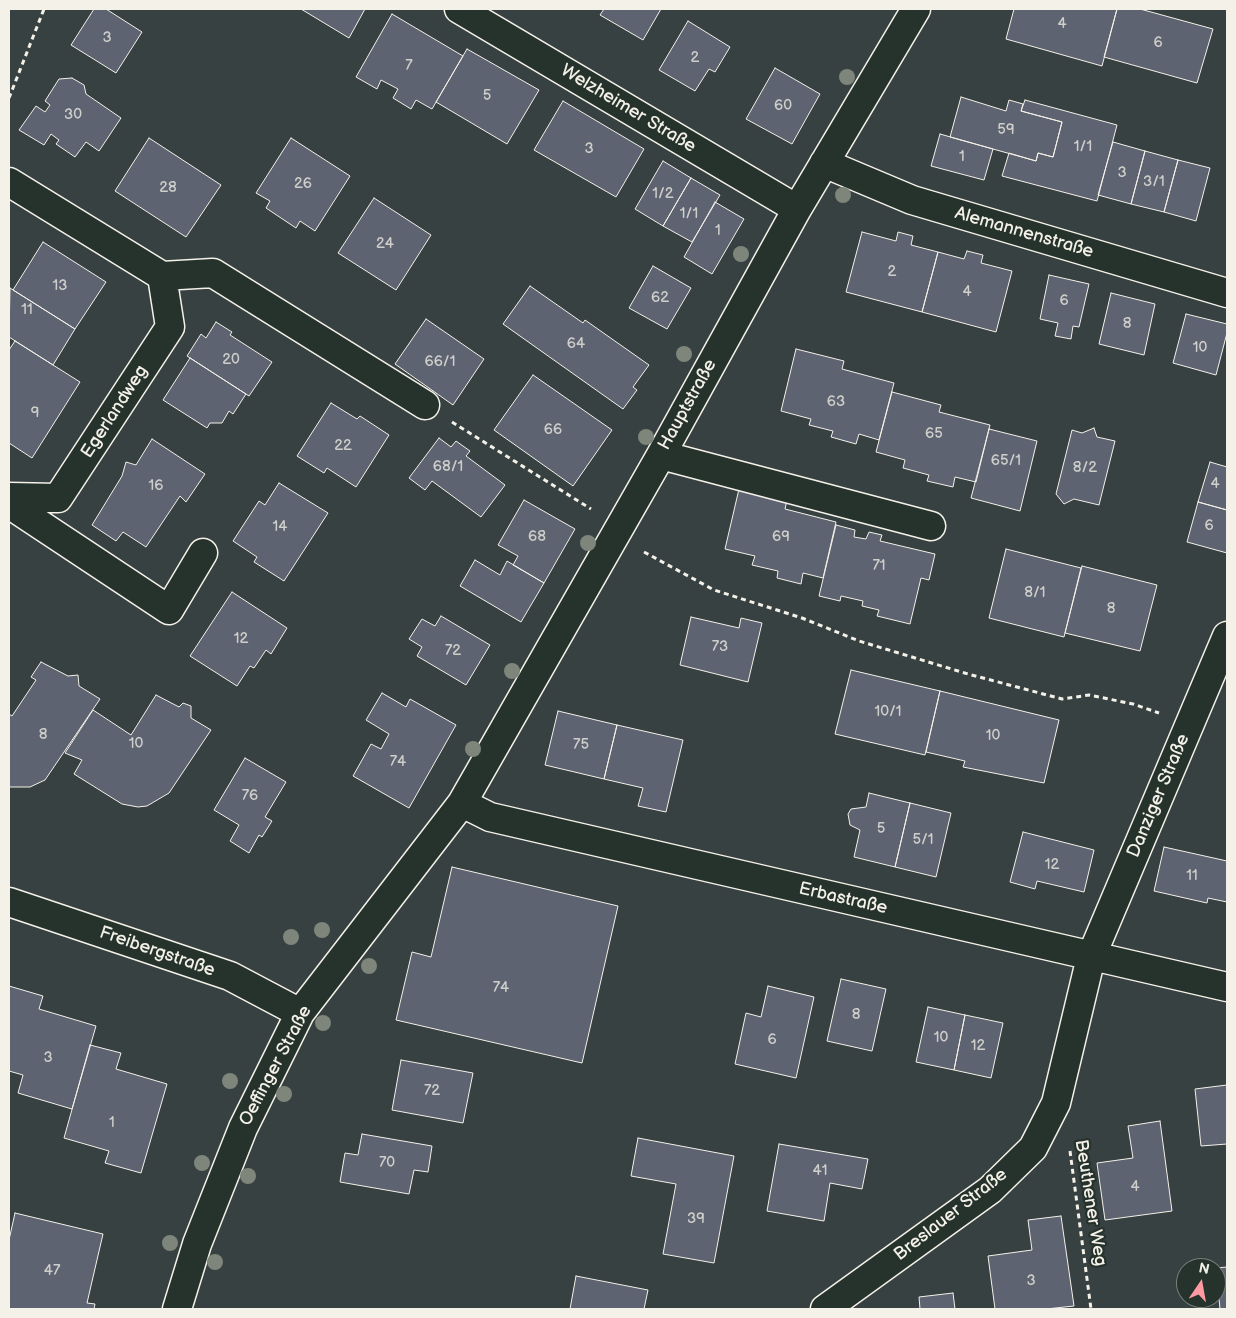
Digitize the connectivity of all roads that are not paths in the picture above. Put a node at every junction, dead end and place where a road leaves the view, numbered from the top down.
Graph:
1 (459, 9) edge
2 (916, 9) edge
3 (824, 164) junction
4 (9, 182) edge
5 (797, 209) junction
6 (162, 276) junction
7 (1227, 293) edge
8 (425, 405) road end
9 (661, 454) junction
10 (9, 496) edge
11 (9, 504) edge
12 (931, 526) dead end
13 (203, 553) dead end
14 (1227, 636) edge
15 (462, 802) junction
16 (9, 902) edge
17 (1091, 956) junction
18 (1227, 987) edge
19 (300, 1013) junction
20 (177, 1309) edge
21 (825, 1309) edge

1 - 5 street, Welzheimer Straße
2 - 3 street, Hauptstraße
3 - 5 street, Hauptstraße
3 - 7 street, Alemannenstraße
4 - 6 street
5 - 9 street, Hauptstraße
6 - 8 street
6 - 10 street, Egerlandweg
9 - 12 street
9 - 15 street, Hauptstraße
11 - 13 street
14 - 17 street, Danziger Straße
15 - 17 street, Erbastraße
15 - 19 street, Oeffinger Straße
16 - 19 street, Freibergstraße
17 - 18 street, Erbastraße
17 - 21 street, Breslauer Straße
19 - 20 street, Oeffinger Straße

